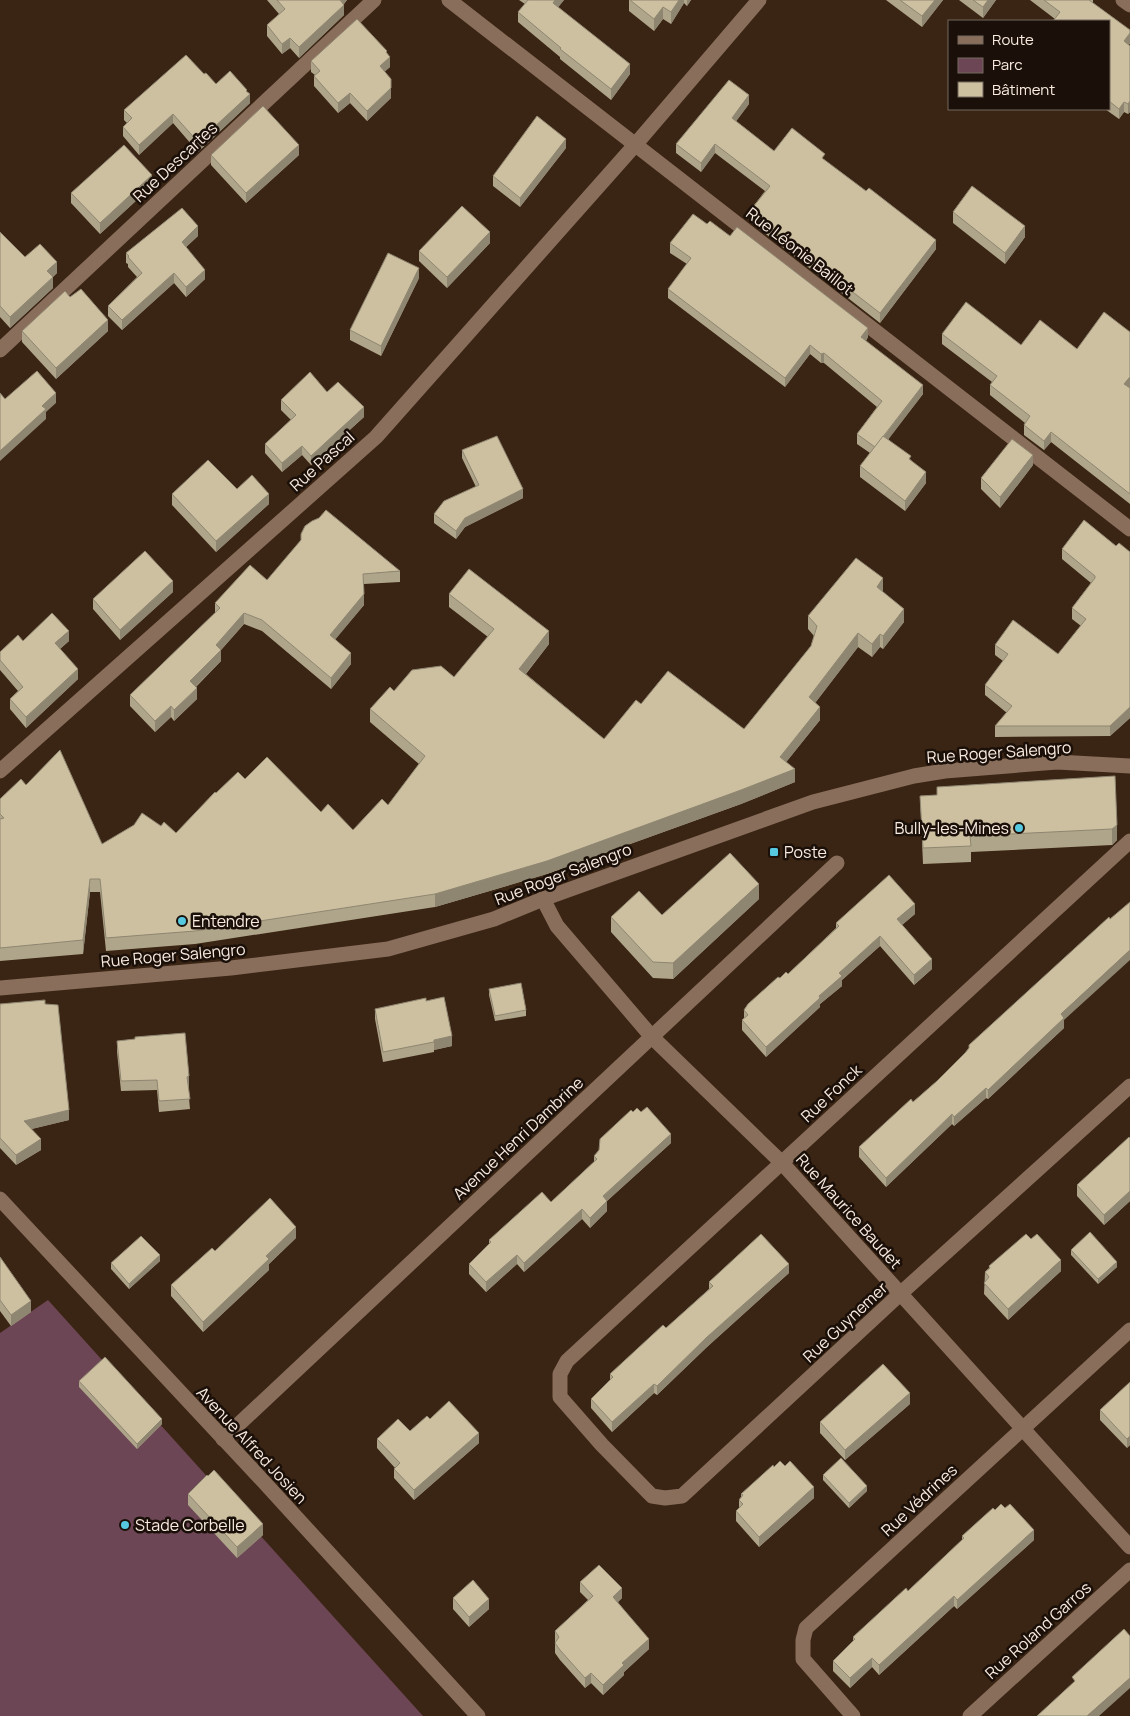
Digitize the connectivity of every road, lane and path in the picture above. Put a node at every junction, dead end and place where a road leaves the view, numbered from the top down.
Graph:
1 (374, 0) edge
2 (449, 0) edge
3 (758, 0) edge
4 (1123, 0) edge
5 (1130, 6) edge
6 (635, 145) junction
7 (0, 350) edge
8 (1130, 529) edge
9 (1130, 766) edge
10 (0, 771) edge
11 (1130, 841) edge
12 (837, 863) dead end
13 (543, 899) junction
14 (0, 988) edge
15 (652, 1037) junction
16 (1130, 1086) edge
17 (782, 1163) junction
18 (2, 1206) edge
19 (900, 1294) junction
20 (1130, 1330) edge
21 (560, 1374) joint
22 (1022, 1428) junction
23 (223, 1439) junction
24 (1130, 1547) edge
25 (1130, 1570) edge
26 (851, 1714) edge
27 (478, 1716) edge
28 (970, 1716) edge

1 - 7 street, Rue Descartes
2 - 6 street, Rue Léonie Baillot
3 - 6 street, Rue Pascal
4 - 5 street
6 - 8 street, Rue Léonie Baillot
6 - 10 street, Rue Pascal
9 - 13 street, Rue Roger Salengro
11 - 17 street, Rue Fonck
12 - 15 street, Avenue Henri Dambrine
13 - 14 street, Rue Roger Salengro
13 - 15 street, Rue Maurice Baudet
15 - 17 street, Rue Maurice Baudet
15 - 23 street, Avenue Henri Dambrine
16 - 19 street, Rue Guynemer
17 - 19 street, Rue Maurice Baudet
17 - 21 street, Rue Fonck
18 - 23 street, Avenue Alfred Josien
19 - 21 street, Rue Guynemer
19 - 22 street, Rue Maurice Baudet
20 - 22 street, Rue Védrines
22 - 24 street, Rue Maurice Baudet
22 - 26 street, Rue Védrines
23 - 27 street, Avenue Alfred Josien
25 - 28 street, Rue Roland Garros

